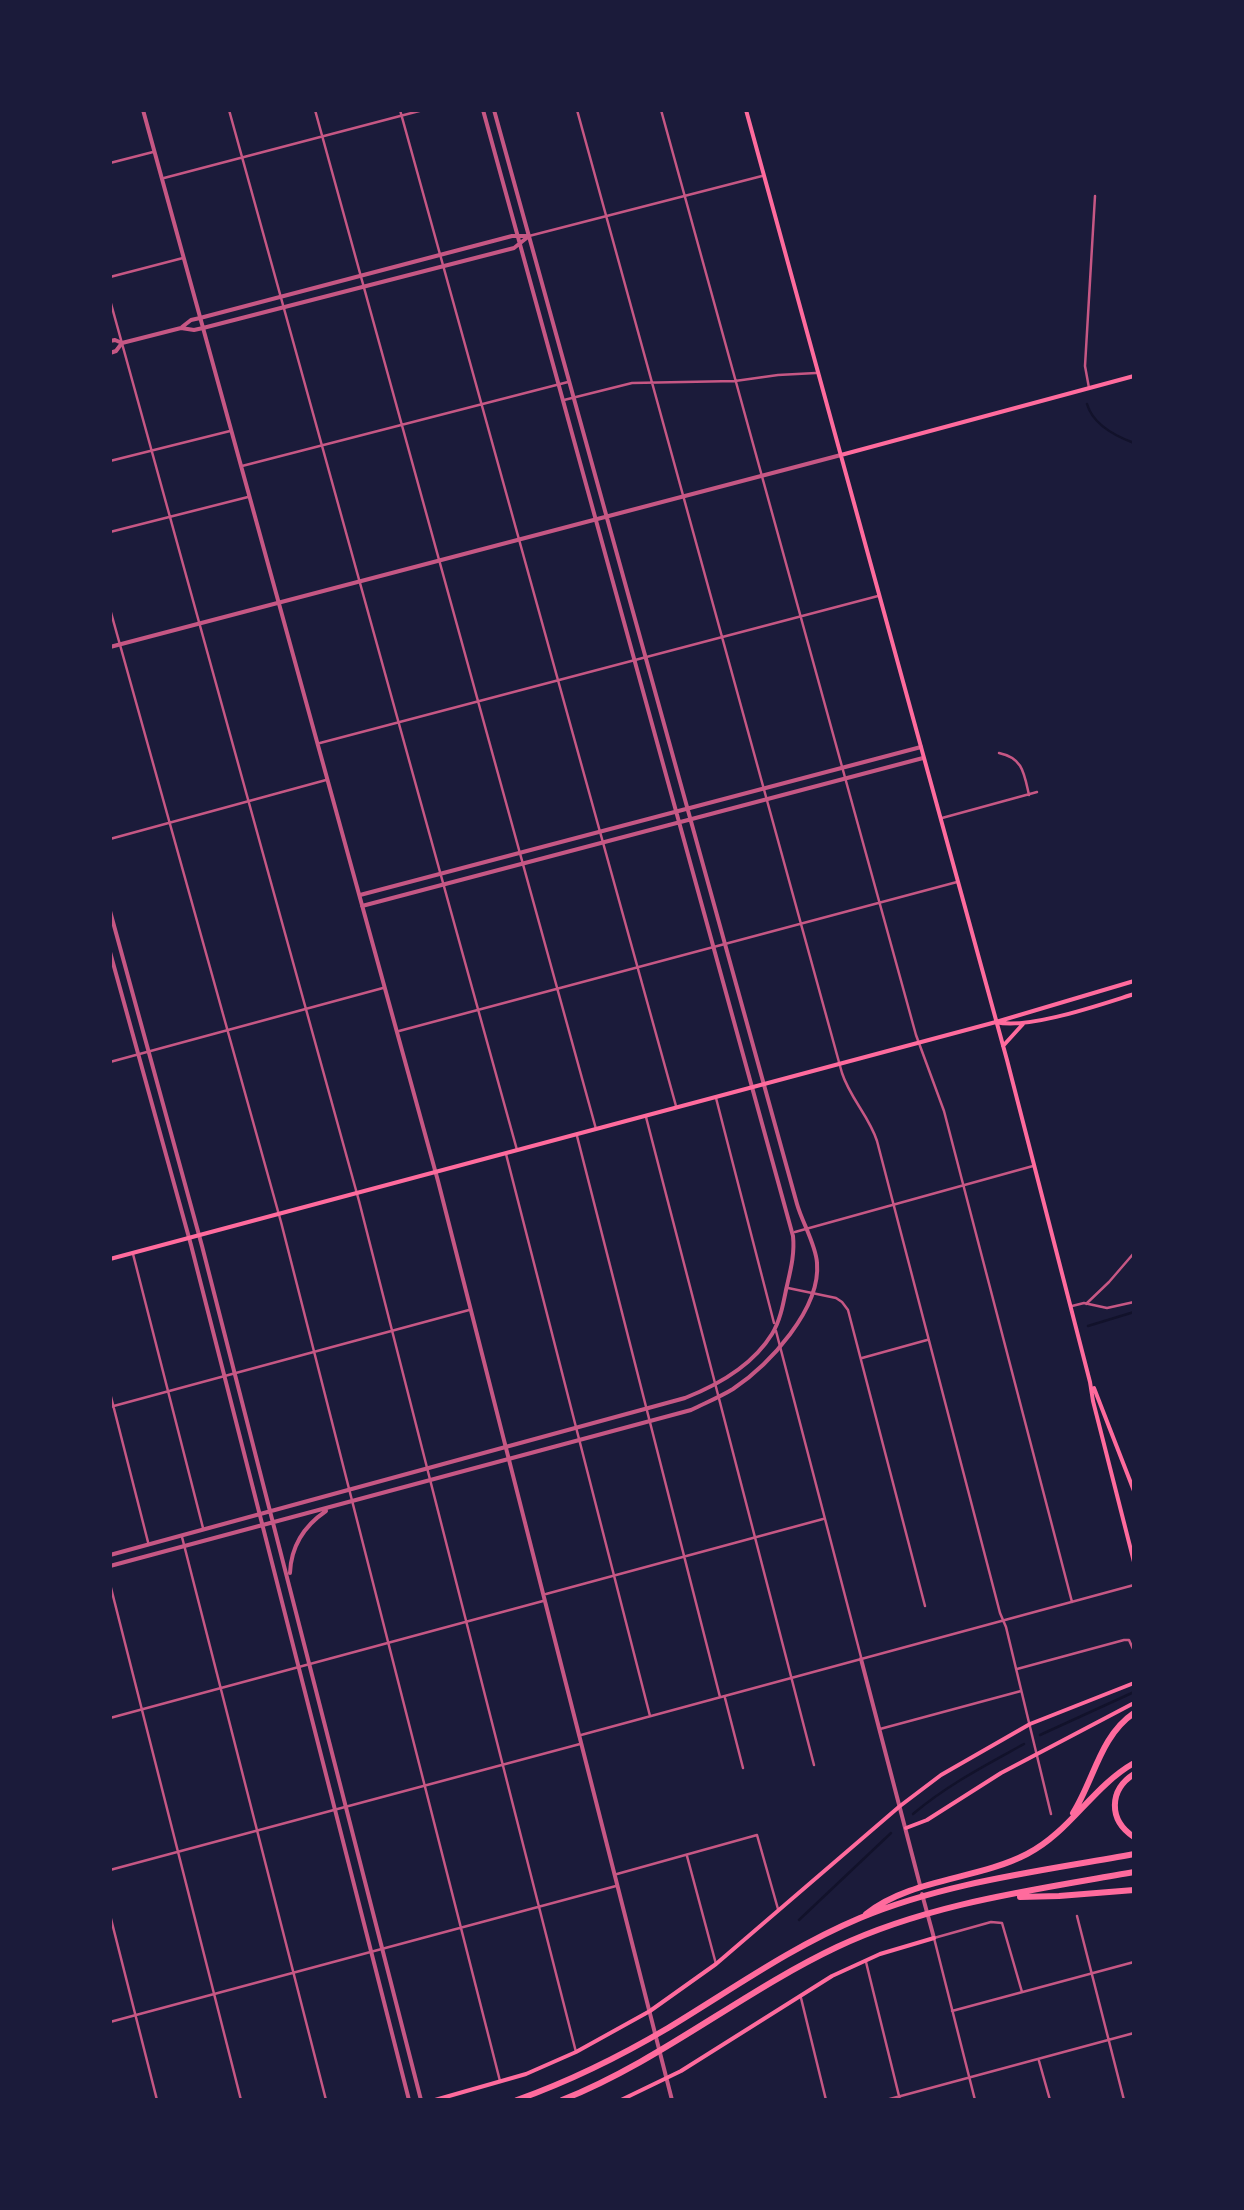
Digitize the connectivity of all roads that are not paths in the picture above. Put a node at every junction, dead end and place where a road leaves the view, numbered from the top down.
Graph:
1 (144, 110) edge
2 (229, 110) edge
3 (315, 110) edge
4 (423, 110) edge
5 (483, 110) edge
6 (494, 110) edge
7 (576, 110) edge
8 (661, 110) edge
9 (746, 110) edge
10 (401, 113) edge
11 (322, 137) junction
12 (155, 152) junction
13 (242, 158) junction
14 (110, 163) edge
15 (764, 176) junction
16 (162, 178) junction
17 (685, 196) junction
18 (1096, 196) dead end
19 (606, 217) junction
20 (518, 236) junction
21 (529, 236) junction
22 (520, 243) junction
23 (440, 254) junction
24 (184, 258) junction
25 (443, 265) junction
26 (360, 276) junction
27 (110, 277) edge
28 (363, 286) junction
29 (281, 297) junction
30 (110, 300) edge
31 (284, 307) junction
32 (200, 318) junction
33 (181, 328) junction
34 (203, 328) junction
35 (110, 341) edge
36 (122, 344) junction
37 (110, 353) edge
38 (818, 372) junction
39 (1134, 376) edge
40 (652, 381) junction
41 (736, 381) junction
42 (569, 382) junction
43 (559, 384) junction
44 (1089, 388) junction
45 (574, 397) junction
46 (564, 400) junction
47 (482, 404) junction
48 (402, 425) junction
49 (231, 430) junction
50 (322, 446) junction
51 (151, 450) junction
52 (840, 455) junction
53 (110, 461) edge
54 (241, 466) junction
55 (762, 476) junction
56 (249, 496) junction
57 (684, 496) junction
58 (170, 516) junction
59 (606, 517) junction
60 (596, 520) junction
61 (110, 532) edge
62 (519, 540) junction
63 (439, 560) junction
64 (360, 582) junction
65 (880, 595) junction
66 (279, 603) junction
67 (110, 609) edge
68 (801, 616) junction
69 (199, 624) junction
70 (722, 637) junction
71 (120, 644) junction
72 (110, 647) edge
73 (645, 657) junction
74 (636, 660) junction
75 (558, 680) junction
76 (478, 701) junction
77 (398, 722) junction
78 (318, 743) junction
79 (921, 747) junction
80 (999, 753) dead end
81 (924, 758) junction
82 (843, 768) junction
83 (328, 779) junction
84 (846, 779) junction
85 (764, 789) junction
86 (1038, 792) dead end
87 (1029, 795) junction
88 (767, 800) junction
89 (248, 801) junction
90 (687, 809) junction
91 (677, 811) junction
92 (941, 818) junction
93 (690, 820) junction
94 (170, 822) junction
95 (680, 822) junction
96 (600, 832) junction
97 (110, 839) edge
98 (603, 842) junction
99 (520, 853) junction
100 (523, 864) junction
101 (440, 874) junction
102 (958, 881) junction
103 (443, 884) junction
104 (359, 895) junction
105 (880, 903) junction
106 (362, 906) junction
107 (110, 911) edge
108 (801, 924) junction
109 (725, 944) junction
110 (714, 947) junction
111 (110, 952) edge
112 (638, 968) junction
113 (1134, 981) edge
114 (384, 988) junction
115 (558, 990) junction
116 (1134, 994) edge
117 (1072, 1001) junction
118 (306, 1009) junction
119 (478, 1010) junction
120 (1074, 1012) junction
121 (996, 1022) junction
122 (1026, 1022) junction
123 (227, 1030) junction
124 (397, 1032) junction
125 (919, 1042) junction
126 (1003, 1046) junction
127 (149, 1052) junction
128 (138, 1055) junction
129 (110, 1062) edge
130 (840, 1064) junction
131 (764, 1084) junction
132 (753, 1087) junction
133 (716, 1097) junction
134 (676, 1108) junction
135 (646, 1116) junction
136 (596, 1129) junction
137 (576, 1134) junction
138 (517, 1150) junction
139 (506, 1153) junction
140 (1034, 1165) junction
141 (435, 1172) junction
142 (963, 1186) junction
143 (357, 1192) junction
144 (894, 1205) junction
145 (278, 1214) junction
146 (805, 1230) junction
147 (792, 1233) junction
148 (200, 1235) junction
149 (189, 1238) junction
150 (133, 1253) junction
151 (1134, 1253) edge
152 (110, 1259) edge
153 (787, 1288) junction
154 (812, 1294) junction
155 (1134, 1302) edge
156 (1086, 1304) junction
157 (1070, 1306) junction
158 (470, 1310) junction
159 (776, 1327) junction
160 (392, 1331) junction
161 (928, 1340) junction
162 (780, 1344) junction
163 (762, 1348) junction
164 (314, 1352) junction
165 (861, 1358) junction
166 (235, 1373) junction
167 (225, 1376) junction
168 (1090, 1382) junction
169 (716, 1385) junction
170 (168, 1391) junction
171 (110, 1393) edge
172 (719, 1397) junction
173 (112, 1406) edge
174 (646, 1409) junction
175 (650, 1421) junction
176 (576, 1428) junction
177 (580, 1440) junction
178 (506, 1447) junction
179 (508, 1459) junction
180 (428, 1468) junction
181 (431, 1480) junction
182 (349, 1490) junction
183 (1134, 1491) edge
184 (352, 1502) junction
185 (334, 1506) junction
186 (271, 1511) junction
187 (260, 1514) junction
188 (824, 1519) junction
189 (274, 1522) junction
190 (262, 1525) junction
191 (204, 1529) junction
192 (181, 1536) junction
193 (1132, 1536) edge
194 (754, 1538) junction
195 (149, 1544) junction
196 (184, 1546) junction
197 (110, 1555) edge
198 (684, 1557) junction
199 (1134, 1562) edge
200 (110, 1566) edge
201 (614, 1576) junction
202 (290, 1583) junction
203 (110, 1584) edge
204 (1134, 1585) edge
205 (544, 1598) junction
206 (1072, 1602) junction
207 (925, 1606) dead end
208 (467, 1620) junction
209 (1004, 1620) junction
210 (388, 1641) junction
211 (1134, 1652) edge
212 (861, 1659) junction
213 (310, 1664) junction
214 (298, 1667) junction
215 (1016, 1669) junction
216 (791, 1678) junction
217 (1134, 1683) edge
218 (220, 1688) junction
219 (1022, 1690) junction
220 (722, 1697) junction
221 (1134, 1703) edge
222 (142, 1709) junction
223 (1134, 1713) edge
224 (650, 1716) junction
225 (110, 1718) edge
226 (1030, 1724) junction
227 (880, 1729) junction
228 (579, 1736) junction
229 (581, 1743) junction
230 (1035, 1754) junction
231 (1134, 1762) edge
232 (503, 1764) junction
233 (814, 1766) dead end
234 (743, 1768) dead end
235 (1134, 1774) edge
236 (424, 1785) junction
237 (347, 1806) junction
238 (900, 1806) junction
239 (334, 1809) junction
240 (1051, 1814) dead end
241 (904, 1824) junction
242 (256, 1830) junction
243 (1061, 1830) junction
244 (1134, 1836) edge
245 (178, 1852) junction
246 (1134, 1854) edge
247 (687, 1855) junction
248 (110, 1870) edge
249 (1134, 1872) edge
250 (615, 1875) junction
251 (617, 1886) junction
252 (1134, 1890) edge
253 (998, 1897) junction
254 (540, 1907) junction
255 (779, 1910) junction
256 (110, 1915) edge
257 (1077, 1916) dead end
258 (861, 1918) junction
259 (461, 1928) junction
260 (933, 1935) junction
261 (384, 1949) junction
262 (371, 1952) junction
263 (865, 1960) junction
264 (1134, 1962) edge
265 (716, 1964) junction
266 (293, 1973) junction
267 (1092, 1973) junction
268 (1022, 1992) junction
269 (214, 1994) junction
270 (800, 1996) junction
271 (952, 2011) junction
272 (650, 2013) junction
273 (136, 2016) junction
274 (110, 2022) edge
275 (1134, 2034) edge
276 (1109, 2040) junction
277 (576, 2052) junction
278 (1039, 2059) junction
279 (666, 2076) junction
280 (970, 2078) junction
281 (500, 2083) junction
282 (900, 2098) edge
283 (157, 2100) edge
284 (241, 2100) edge
285 (326, 2100) edge
286 (409, 2100) edge
287 (422, 2100) edge
288 (434, 2100) edge
289 (517, 2100) edge
290 (562, 2100) edge
291 (621, 2100) edge
292 (672, 2100) edge
293 (826, 2100) edge
294 (886, 2100) edge
295 (975, 2100) edge
296 (1050, 2100) edge
297 (1124, 2100) edge

1 - 12 street
2 - 13 street
3 - 11 street
4 - 10 street
5 - 20 street
6 - 21 street
7 - 19 street
8 - 17 street
9 - 15 main road
10 - 11 street
10 - 23 street
11 - 13 street
11 - 26 street
12 - 14 street
12 - 16 street
13 - 16 street
13 - 29 street
15 - 17 street
15 - 38 main road
16 - 24 street
17 - 19 street
17 - 41 street
18 - 44 street
19 - 21 street
19 - 40 street
20 - 21 street
20 - 22 street
20 - 23 street
21 - 22 street
21 - 42 street
22 - 25 street
22 - 43 street
23 - 25 street
23 - 26 street
24 - 27 street
24 - 32 street
25 - 28 street
25 - 47 street
26 - 28 street
26 - 29 street
28 - 31 street
28 - 48 street
29 - 31 street
29 - 32 street
30 - 36 street
31 - 34 street
31 - 50 street
32 - 33 street
32 - 34 street
33 - 34 street
33 - 36 street
34 - 49 street
35 - 36 street
36 - 37 street
36 - 51 street
38 - 41 street
38 - 52 main road
39 - 44 main road
40 - 41 street
40 - 45 street
40 - 57 street
41 - 55 street
42 - 43 street
42 - 45 street
43 - 46 street
43 - 47 street
44 - 52 main road
45 - 46 street
45 - 59 street
46 - 60 street
47 - 48 street
47 - 62 street
48 - 50 street
48 - 63 street
49 - 51 street
49 - 54 street
50 - 54 street
50 - 64 street
51 - 53 street
51 - 58 street
52 - 55 street
52 - 65 main road
54 - 56 street
55 - 57 street
55 - 68 street
56 - 58 street
56 - 66 street
57 - 59 street
57 - 70 street
58 - 61 street
58 - 69 street
59 - 60 street
59 - 73 street
60 - 62 street
60 - 74 street
62 - 63 street
62 - 75 street
63 - 64 street
63 - 76 street
64 - 66 street
64 - 77 street
65 - 68 street
65 - 79 main road
66 - 69 street
66 - 78 street
67 - 71 street
68 - 70 street
68 - 82 street
69 - 71 street
69 - 89 street
70 - 73 street
70 - 85 street
71 - 72 street
71 - 94 street
73 - 74 street
73 - 90 street
74 - 75 street
74 - 91 street
75 - 76 street
75 - 96 street
76 - 77 street
76 - 99 street
77 - 78 street
77 - 101 street
78 - 83 street
79 - 81 main road
79 - 82 street
80 - 87 street
81 - 84 street
81 - 92 main road
82 - 84 street
82 - 85 street
83 - 89 street
83 - 104 street
84 - 88 street
84 - 105 street
85 - 88 street
85 - 90 street
86 - 87 street
87 - 92 street
88 - 93 street
88 - 108 street
89 - 94 street
89 - 118 street
90 - 91 street
90 - 93 street
91 - 95 street
91 - 96 street
92 - 102 main road
93 - 95 street
93 - 109 street
94 - 97 street
94 - 123 street
95 - 98 street
95 - 110 street
96 - 98 street
96 - 99 street
98 - 100 street
98 - 112 street
99 - 100 street
99 - 101 street
100 - 103 street
100 - 115 street
101 - 103 street
101 - 104 street
102 - 105 street
102 - 121 main road
103 - 106 street
103 - 119 street
104 - 106 street
105 - 108 street
105 - 125 street
106 - 114 street
107 - 127 street
108 - 109 street
108 - 130 street
109 - 110 street
109 - 131 street
110 - 112 street
110 - 132 street
111 - 128 street
112 - 115 street
112 - 134 street
113 - 117 main road
114 - 118 street
114 - 124 street
115 - 119 street
115 - 136 street
116 - 120 main road
117 - 120 main road
117 - 121 main road
118 - 123 street
118 - 143 street
119 - 124 street
119 - 138 street
120 - 122 main road
121 - 122 main road
121 - 125 main road
121 - 126 main road
122 - 126 main road
123 - 127 street
123 - 145 street
124 - 141 street
125 - 130 main road
125 - 142 street
126 - 140 main road
127 - 128 street
127 - 148 street
128 - 129 street
128 - 149 street
130 - 131 main road
130 - 144 street
131 - 132 main road
131 - 146 street
132 - 133 main road
132 - 147 street
133 - 134 main road
133 - 159 street
134 - 135 main road
135 - 136 main road
135 - 169 street
136 - 137 main road
137 - 138 main road
137 - 174 street
138 - 139 main road
139 - 141 main road
139 - 176 street
140 - 142 street
140 - 157 main road
141 - 143 main road
141 - 158 street
142 - 144 street
142 - 206 street
143 - 145 main road
143 - 160 street
144 - 146 street
144 - 161 street
145 - 148 main road
145 - 164 street
146 - 147 street
146 - 154 street
147 - 153 street
148 - 149 main road
148 - 166 street
149 - 150 main road
149 - 167 street
150 - 152 main road
150 - 170 street
151 - 156 street
153 - 154 street
153 - 159 street
154 - 162 street
154 - 165 street
155 - 156 street
156 - 157 street
157 - 168 main road
158 - 160 street
158 - 178 street
159 - 162 street
159 - 163 street
160 - 164 street
160 - 180 street
161 - 165 street
161 - 209 street
162 - 163 street
162 - 172 street
162 - 188 street
163 - 169 street
164 - 166 street
164 - 182 street
165 - 207 street
166 - 167 street
166 - 186 street
167 - 170 street
167 - 187 street
168 - 183 main road
168 - 193 main road
169 - 172 street
169 - 174 street
170 - 173 street
170 - 191 street
171 - 173 street
172 - 175 street
172 - 194 street
173 - 195 street
174 - 175 street
174 - 176 street
175 - 177 street
175 - 198 street
176 - 177 street
176 - 178 street
177 - 179 street
177 - 201 street
178 - 179 street
178 - 180 street
179 - 181 street
179 - 205 street
180 - 181 street
180 - 182 street
181 - 184 street
181 - 208 street
182 - 184 street
182 - 186 street
184 - 185 street
184 - 210 street
185 - 189 street
185 - 202 street
186 - 187 street
186 - 189 street
187 - 190 street
187 - 191 street
188 - 194 street
188 - 212 street
189 - 190 street
189 - 202 street
190 - 196 street
190 - 214 street
191 - 192 street
192 - 195 street
192 - 196 street
193 - 199 main road
194 - 198 street
194 - 216 street
195 - 197 street
196 - 200 street
196 - 218 street
198 - 201 street
198 - 220 street
201 - 205 street
201 - 224 street
202 - 213 street
203 - 222 street
204 - 206 street
205 - 208 street
205 - 228 street
206 - 209 street
208 - 210 street
208 - 232 street
209 - 212 street
209 - 215 street
210 - 213 street
210 - 236 street
211 - 215 street
212 - 216 street
212 - 227 street
213 - 214 street
213 - 237 street
214 - 218 street
214 - 239 street
215 - 219 street
216 - 220 street
216 - 233 street
217 - 226 main road
218 - 222 street
218 - 242 street
219 - 226 street
219 - 227 street
220 - 224 street
220 - 234 street
221 - 230 main road
222 - 225 street
222 - 245 street
223 - 243 highway
224 - 228 street
226 - 230 street
226 - 238 main road
227 - 238 street
228 - 229 street
229 - 232 street
229 - 250 street
230 - 240 street
230 - 241 main road
231 - 243 highway
232 - 236 street
232 - 254 street
235 - 244 highway
236 - 237 street
236 - 259 street
237 - 239 street
237 - 261 street
238 - 241 street
238 - 255 main road
239 - 242 street
239 - 262 street
241 - 260 street
242 - 245 street
242 - 266 street
243 - 258 highway
245 - 248 street
245 - 269 street
246 - 258 highway
247 - 250 street
247 - 255 street
247 - 265 street
249 - 253 highway
250 - 251 street
251 - 254 street
251 - 272 street
252 - 253 highway
253 - 290 highway
254 - 259 street
254 - 277 street
255 - 265 main road
256 - 273 street
257 - 267 street
258 - 289 highway
259 - 261 street
259 - 281 street
260 - 263 main road
260 - 268 street
260 - 271 street
261 - 262 street
261 - 287 street
262 - 266 street
262 - 286 street
263 - 270 main road
263 - 282 street
264 - 267 street
265 - 272 main road
266 - 269 street
266 - 285 street
267 - 268 street
267 - 276 street
268 - 271 street
269 - 273 street
269 - 284 street
270 - 279 main road
270 - 293 street
271 - 280 street
272 - 277 main road
272 - 279 street
273 - 274 street
273 - 283 street
275 - 276 street
276 - 278 street
276 - 297 street
277 - 281 main road
278 - 280 street
278 - 296 street
279 - 291 main road
279 - 292 street
280 - 282 street
280 - 295 street
281 - 288 main road
282 - 294 street

